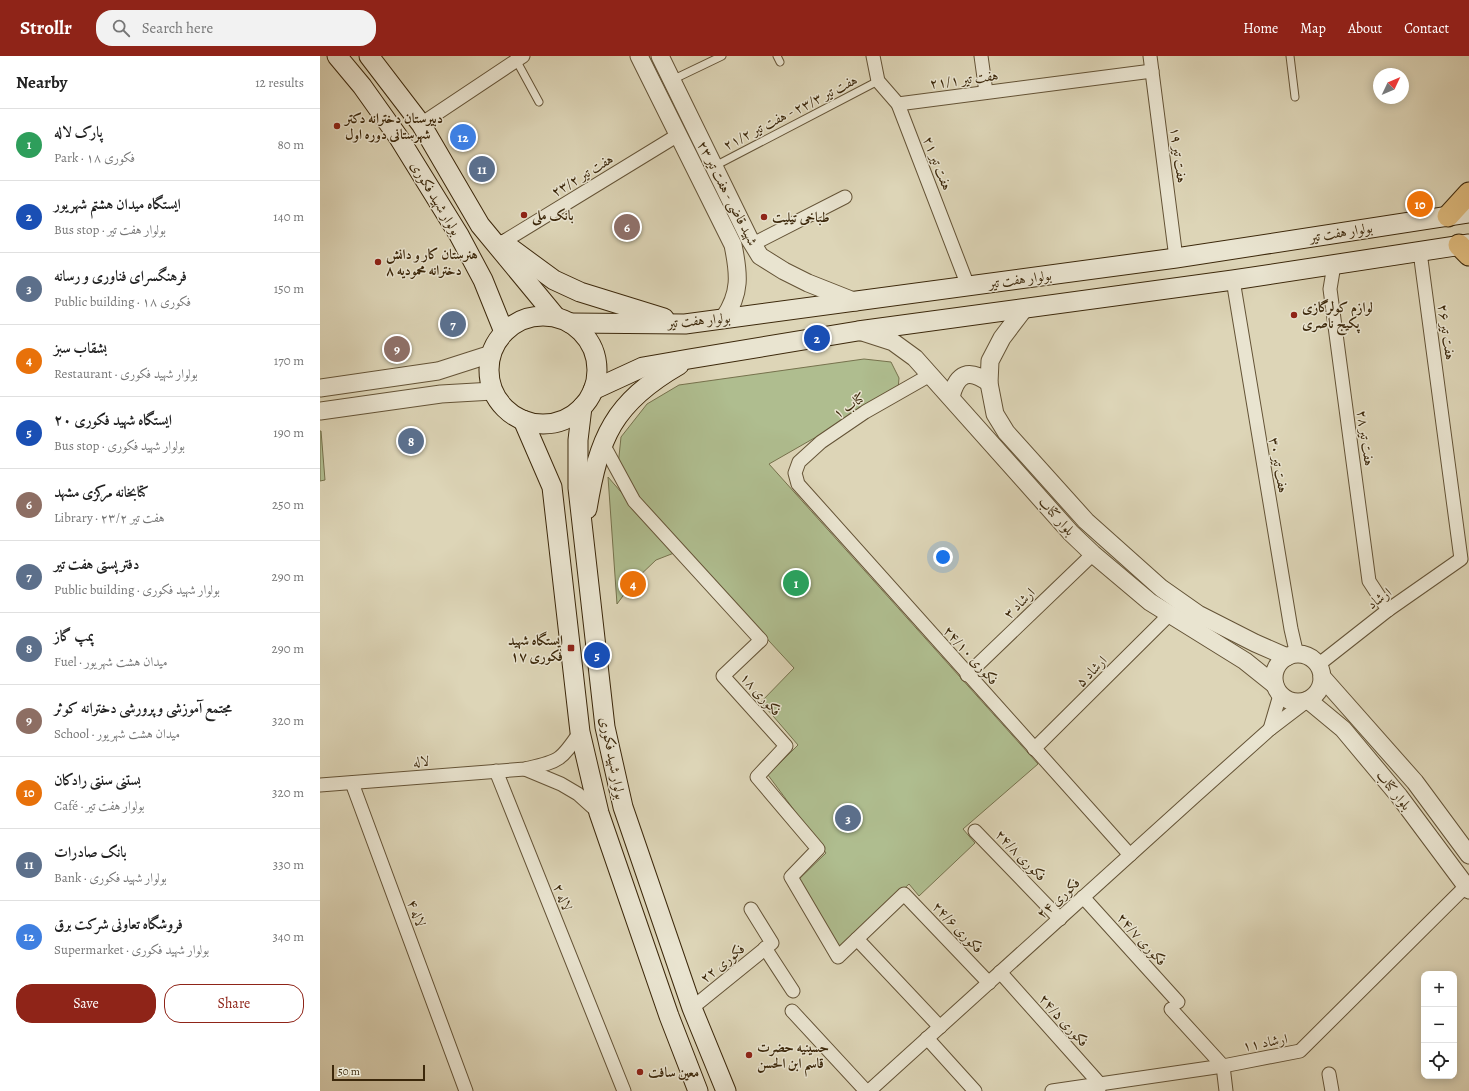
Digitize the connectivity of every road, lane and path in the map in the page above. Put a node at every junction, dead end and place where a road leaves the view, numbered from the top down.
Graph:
1 (337, 56) edge
2 (369, 56) edge
3 (639, 56) edge
4 (660, 56) edge
5 (722, 56) edge
6 (873, 56) edge
7 (981, 56) edge
8 (1150, 56) edge
9 (1290, 56) edge
10 (518, 57) edge
11 (1152, 71) junction
12 (672, 80) junction
13 (878, 81) junction
14 (986, 92) junction
15 (1295, 96) dead end
16 (539, 102) dead end
17 (898, 104) junction
18 (421, 124) junction
19 (678, 135) junction
20 (713, 167) junction
21 (1469, 193) edge
22 (845, 197) dead end
23 (1469, 213) edge
24 (1448, 216) junction
25 (480, 225) junction
26 (503, 242) junction
27 (1466, 248) edge
28 (757, 250) junction
29 (1420, 252) junction
30 (1176, 258) junction
31 (1334, 265) junction
32 (737, 266) junction
33 (1233, 280) junction
34 (968, 286) junction
35 (856, 302) junction
36 (1024, 309) junction
37 (724, 318) junction
38 (563, 320) junction
39 (685, 324) junction
40 (858, 331) junction
41 (504, 332) junction
42 (491, 354) junction
43 (690, 359) junction
44 (930, 375) junction
45 (989, 383) junction
46 (320, 388) edge
47 (593, 390) junction
48 (493, 391) junction
49 (951, 396) junction
50 (582, 407) junction
51 (320, 411) edge
52 (523, 420) junction
53 (602, 442) junction
54 (795, 473) joint
55 (552, 488) junction
56 (578, 488) junction
57 (583, 534) junction
58 (1093, 554) junction
59 (1461, 559) joint
60 (1388, 610) junction
61 (1169, 615) junction
62 (1292, 656) junction
63 (1320, 671) junction
64 (967, 675) junction
65 (1277, 690) junction
66 (1308, 700) junction
67 (1270, 729) junction
68 (580, 732) junction
69 (1034, 749) junction
70 (524, 769) junction
71 (496, 771) junction
72 (352, 782) junction
73 (320, 785) edge
74 (599, 813) junction
75 (976, 831) dead end
76 (1130, 854) junction
77 (1469, 854) edge
78 (1467, 888) edge
79 (1083, 897) junction
80 (751, 909) dead end
81 (1060, 918) junction
82 (857, 939) junction
83 (769, 945) junction
84 (1000, 972) junction
85 (989, 983) junction
86 (793, 991) dead end
87 (692, 1008) junction
88 (792, 1012) dead end
89 (940, 1027) junction
90 (927, 1038) junction
91 (1223, 1066) junction
92 (1329, 1074) dead end
93 (1099, 1087) edge
94 (466, 1091) edge
95 (624, 1091) edge
96 (698, 1091) edge
97 (726, 1091) edge
98 (868, 1091) edge
99 (975, 1091) edge
100 (1052, 1091) edge
101 (1226, 1091) edge
102 (1332, 1091) edge

1 - 41 main road, بولوار شهید فکوری
2 - 18 main road, بولوار شهید فکوری
3 - 19 street, شهید قاضی - هفت تیر ۲۳
4 - 12 street, شهید قاضی - هفت تیر ۲۳
5 - 12 lane
6 - 13 street, هفت تیر ۲۱
7 - 14 street
8 - 11 street, هفت تیر ۱۹
9 - 15 lane
10 - 16 lane
10 - 18 street
11 - 14 street, هفت تیر ۲۱/۱
11 - 30 street, هفت تیر ۱۹
12 - 20 street, شهید قاضی - هفت تیر ۲۳
13 - 17 street, هفت تیر ۲۱
13 - 20 lane, هفت تیر ۲۳/۳ - هفت تیر ۲۱/۲
14 - 17 street, هفت تیر ۲۱/۱
17 - 34 street, هفت تیر ۲۱
18 - 25 main road, بولوار شهید فکوری
19 - 26 street, هفت تیر ۲۳/۲
19 - 32 street, شهید قاضی - هفت تیر ۲۳
20 - 28 street, شهید قاضی - هفت تیر ۲۳
21 - 24 main road
22 - 28 street
23 - 24 main road, بولوار هفت تیر
24 - 30 main road, بولوار هفت تیر
25 - 26 main road
25 - 38 main road, بولوار شهید فکوری
26 - 39 main road
27 - 29 main road
28 - 32 street
28 - 35 street, شهید قاضی - هفت تیر ۲۳
29 - 31 main road
29 - 59 street, هفت تیر ۲۶
30 - 34 main road, بولوار هفت تیر
31 - 33 main road
31 - 60 street, هفت تیر ۲۸
32 - 37 street, شهید قاضی - هفت تیر ۲۳
33 - 36 main road
33 - 62 street, هفت تیر ۳۰
34 - 35 main road, بولوار هفت تیر
35 - 37 main road, بولوار هفت تیر
36 - 40 main road
36 - 45 street, بلوار کتاب
37 - 39 main road, بولوار هفت تیر
38 - 39 main road, بولوار هفت تیر
38 - 41 main road
38 - 47 main road
40 - 43 main road
40 - 44 street, بلوار کتاب
41 - 42 main road
42 - 46 street
42 - 48 main road
43 - 47 main road
43 - 53 main road
44 - 49 street, بلوار کتاب
44 - 54 street, کتاب ۱
45 - 49 street
45 - 62 street, بلوار کتاب
47 - 50 main road
48 - 51 street
48 - 52 main road
49 - 58 street, بلوار کتاب
50 - 52 main road
50 - 56 main road, بولوار شهید فکوری
52 - 55 main road, بولوار شهید فکوری
53 - 57 main road
53 - 82 street, فکوری ١٨
54 - 64 street, فکوری ۲۴/۱۰
55 - 56 main road
55 - 68 main road, بولوار شهید فکوری
56 - 57 main road, بولوار شهید فکوری
57 - 87 main road, بولوار شهید فکوری
58 - 61 street, بلوار کتاب
58 - 64 street, ارشاد ۳
59 - 60 street, ارشاد
60 - 63 street, ارشاد
61 - 65 street, بلوار کتاب
61 - 69 street, ارشاد ۵
62 - 63 street
62 - 65 street
63 - 66 street
63 - 77 street, بلوار کتاب
64 - 69 street, فکوری ۲۴/۱۰
65 - 66 street
65 - 67 street
66 - 67 street, فکوری ۲۴
66 - 78 street, بلوار کتاب
67 - 76 street, فکوری ۲۴
68 - 70 street, لاله
68 - 74 main road, بولوار شهید فکوری
69 - 76 street, فکوری ۲۴/۱۰
70 - 71 street, لاله
70 - 74 street, لاله
71 - 72 street, لاله
71 - 95 street, لاله ۲
72 - 73 street, لاله
72 - 94 street, لاله ۴
74 - 96 main road, بولوار شهید فکوری
75 - 81 street, فکوری ۲۴/۸
76 - 79 street, فکوری ۲۴
78 - 91 street, ارشاد ۱۱
79 - 81 street, فکوری ۲۴
79 - 91 street, فکوری ۲۴/۷
80 - 83 street
81 - 84 street, فکوری ۲۴
82 - 85 street, فکوری ۲۴/۶
82 - 89 street
83 - 86 street
83 - 87 street, فکوری ۲۲
84 - 85 street, فکوری ۲۴
84 - 93 street, فکوری ۲۴/۵
85 - 89 street, فکوری ۲۴
87 - 97 main road, بولوار شهید فکوری
88 - 98 street
89 - 90 street, فکوری ۲۴
90 - 98 street, فکوری ۲۴
90 - 99 street
91 - 93 street, ارشاد ۱۱
91 - 101 street
92 - 102 street
93 - 100 street, ارشاد ۱۱

